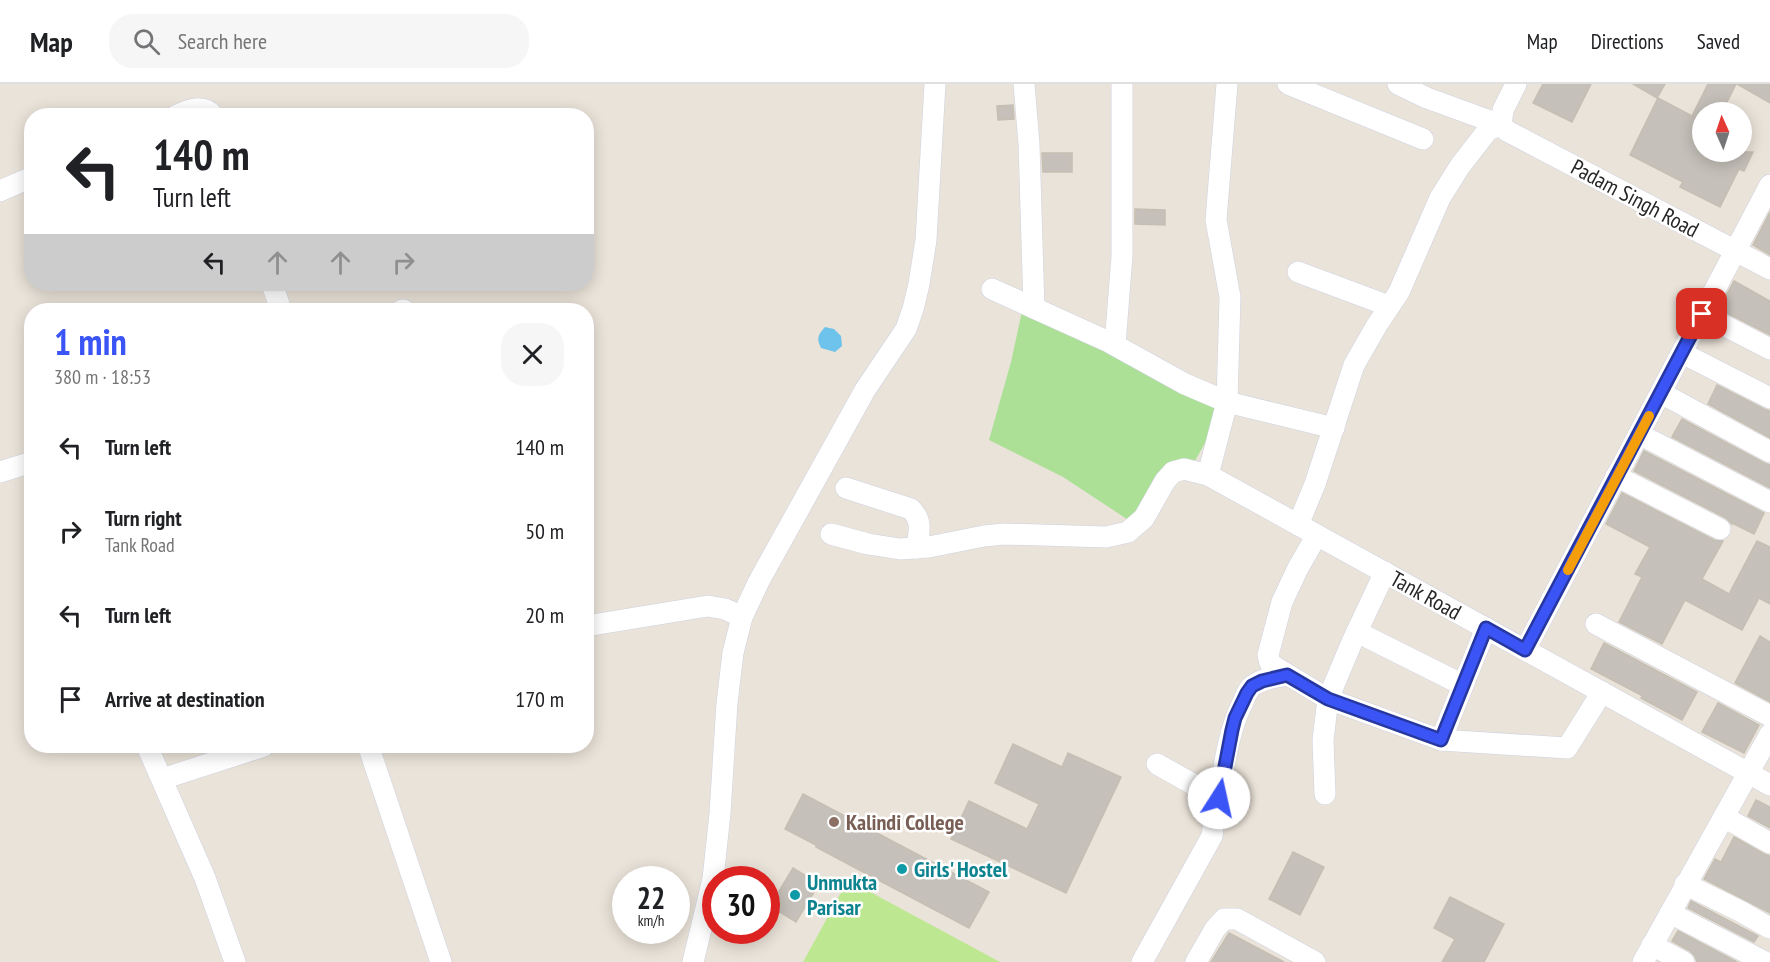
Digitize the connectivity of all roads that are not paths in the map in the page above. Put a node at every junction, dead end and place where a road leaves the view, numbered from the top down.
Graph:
1 (935, 84) edge
2 (1024, 84) edge
3 (1122, 84) edge
4 (1227, 84) edge
5 (1288, 84) edge
6 (1398, 84) edge
7 (1516, 84) edge
8 (1501, 125) junction
9 (1423, 139) dead end
10 (24, 180) edge
11 (1770, 185) edge
12 (0, 191) edge
13 (1764, 212) edge
14 (1735, 250) junction
15 (1770, 269) edge
16 (1298, 273) dead end
17 (992, 289) dead end
18 (1389, 306) junction
19 (1034, 308) junction
20 (1702, 314) junction
21 (1115, 345) junction
22 (1770, 350) edge
23 (1682, 353) junction
24 (1661, 393) junction
25 (1770, 398) edge
26 (1227, 402) junction
27 (1334, 428) junction
28 (1639, 434) junction
29 (1770, 452) edge
30 (24, 464) edge
31 (0, 472) edge
32 (1208, 475) junction
33 (1616, 476) junction
34 (846, 488) dead end
35 (1770, 502) edge
36 (1298, 525) junction
37 (1720, 529) dead end
38 (831, 534) dead end
39 (1317, 535) junction
40 (917, 548) junction
41 (1385, 572) junction
42 (742, 616) junction
43 (1596, 624) dead end
44 (594, 625) edge
45 (1486, 628) junction
46 (1357, 632) junction
47 (1525, 650) junction
48 (1287, 675) junction
49 (1463, 685) junction
50 (1602, 692) junction
51 (1328, 699) junction
52 (1770, 716) edge
53 (1770, 734) edge
54 (1441, 740) junction
55 (150, 753) edge
56 (242, 753) edge
57 (371, 753) edge
58 (1157, 764) dead end
59 (1748, 773) junction
60 (162, 779) junction
61 (1770, 785) edge
62 (1324, 794) dead end
63 (1215, 817) junction
64 (1724, 817) junction
65 (1770, 843) edge
66 (1685, 884) junction
67 (1670, 913) junction
68 (1770, 928) edge
69 (1647, 953) edge
70 (1305, 960) edge
71 (235, 962) edge
72 (441, 962) edge
73 (693, 962) edge
74 (1142, 962) edge
75 (1196, 962) edge
76 (1684, 962) edge
77 (1765, 962) edge

1 - 42 street
2 - 19 street
3 - 21 street
4 - 26 street
5 - 9 street
6 - 8 street, Padam Singh Road
7 - 8 street
8 - 14 street, Padam Singh Road
8 - 18 street
10 - 12 street
11 - 13 street
13 - 14 street
14 - 15 street, Padam Singh Road
14 - 20 street
16 - 18 street
17 - 19 street
18 - 27 street
19 - 21 street
20 - 22 street
20 - 23 street
21 - 26 street
23 - 24 street
23 - 25 street
24 - 28 street
24 - 29 street
26 - 27 street
26 - 32 street
27 - 36 street
28 - 33 street
28 - 35 street
30 - 31 street
32 - 36 street, Tank Road
32 - 40 street
33 - 37 street
33 - 47 street
34 - 40 street
36 - 39 street, Tank Road
38 - 40 street
39 - 41 street, Tank Road
39 - 48 street
41 - 45 street, Tank Road
41 - 46 street
42 - 44 street
42 - 73 street
43 - 52 street
45 - 47 street, Tank Road
45 - 49 street
46 - 49 street
46 - 51 street
47 - 50 street, Tank Road
48 - 51 street
48 - 63 street
49 - 54 street
50 - 54 street
50 - 59 street, Tank Road
51 - 54 street
51 - 62 street
53 - 59 street
55 - 60 street
56 - 60 street
57 - 72 street
58 - 63 street
59 - 61 street, Tank Road
59 - 64 street
60 - 71 street
63 - 74 street
64 - 65 street
64 - 66 street
66 - 67 street
66 - 68 street
67 - 69 street
67 - 77 street
69 - 76 street
70 - 75 street

